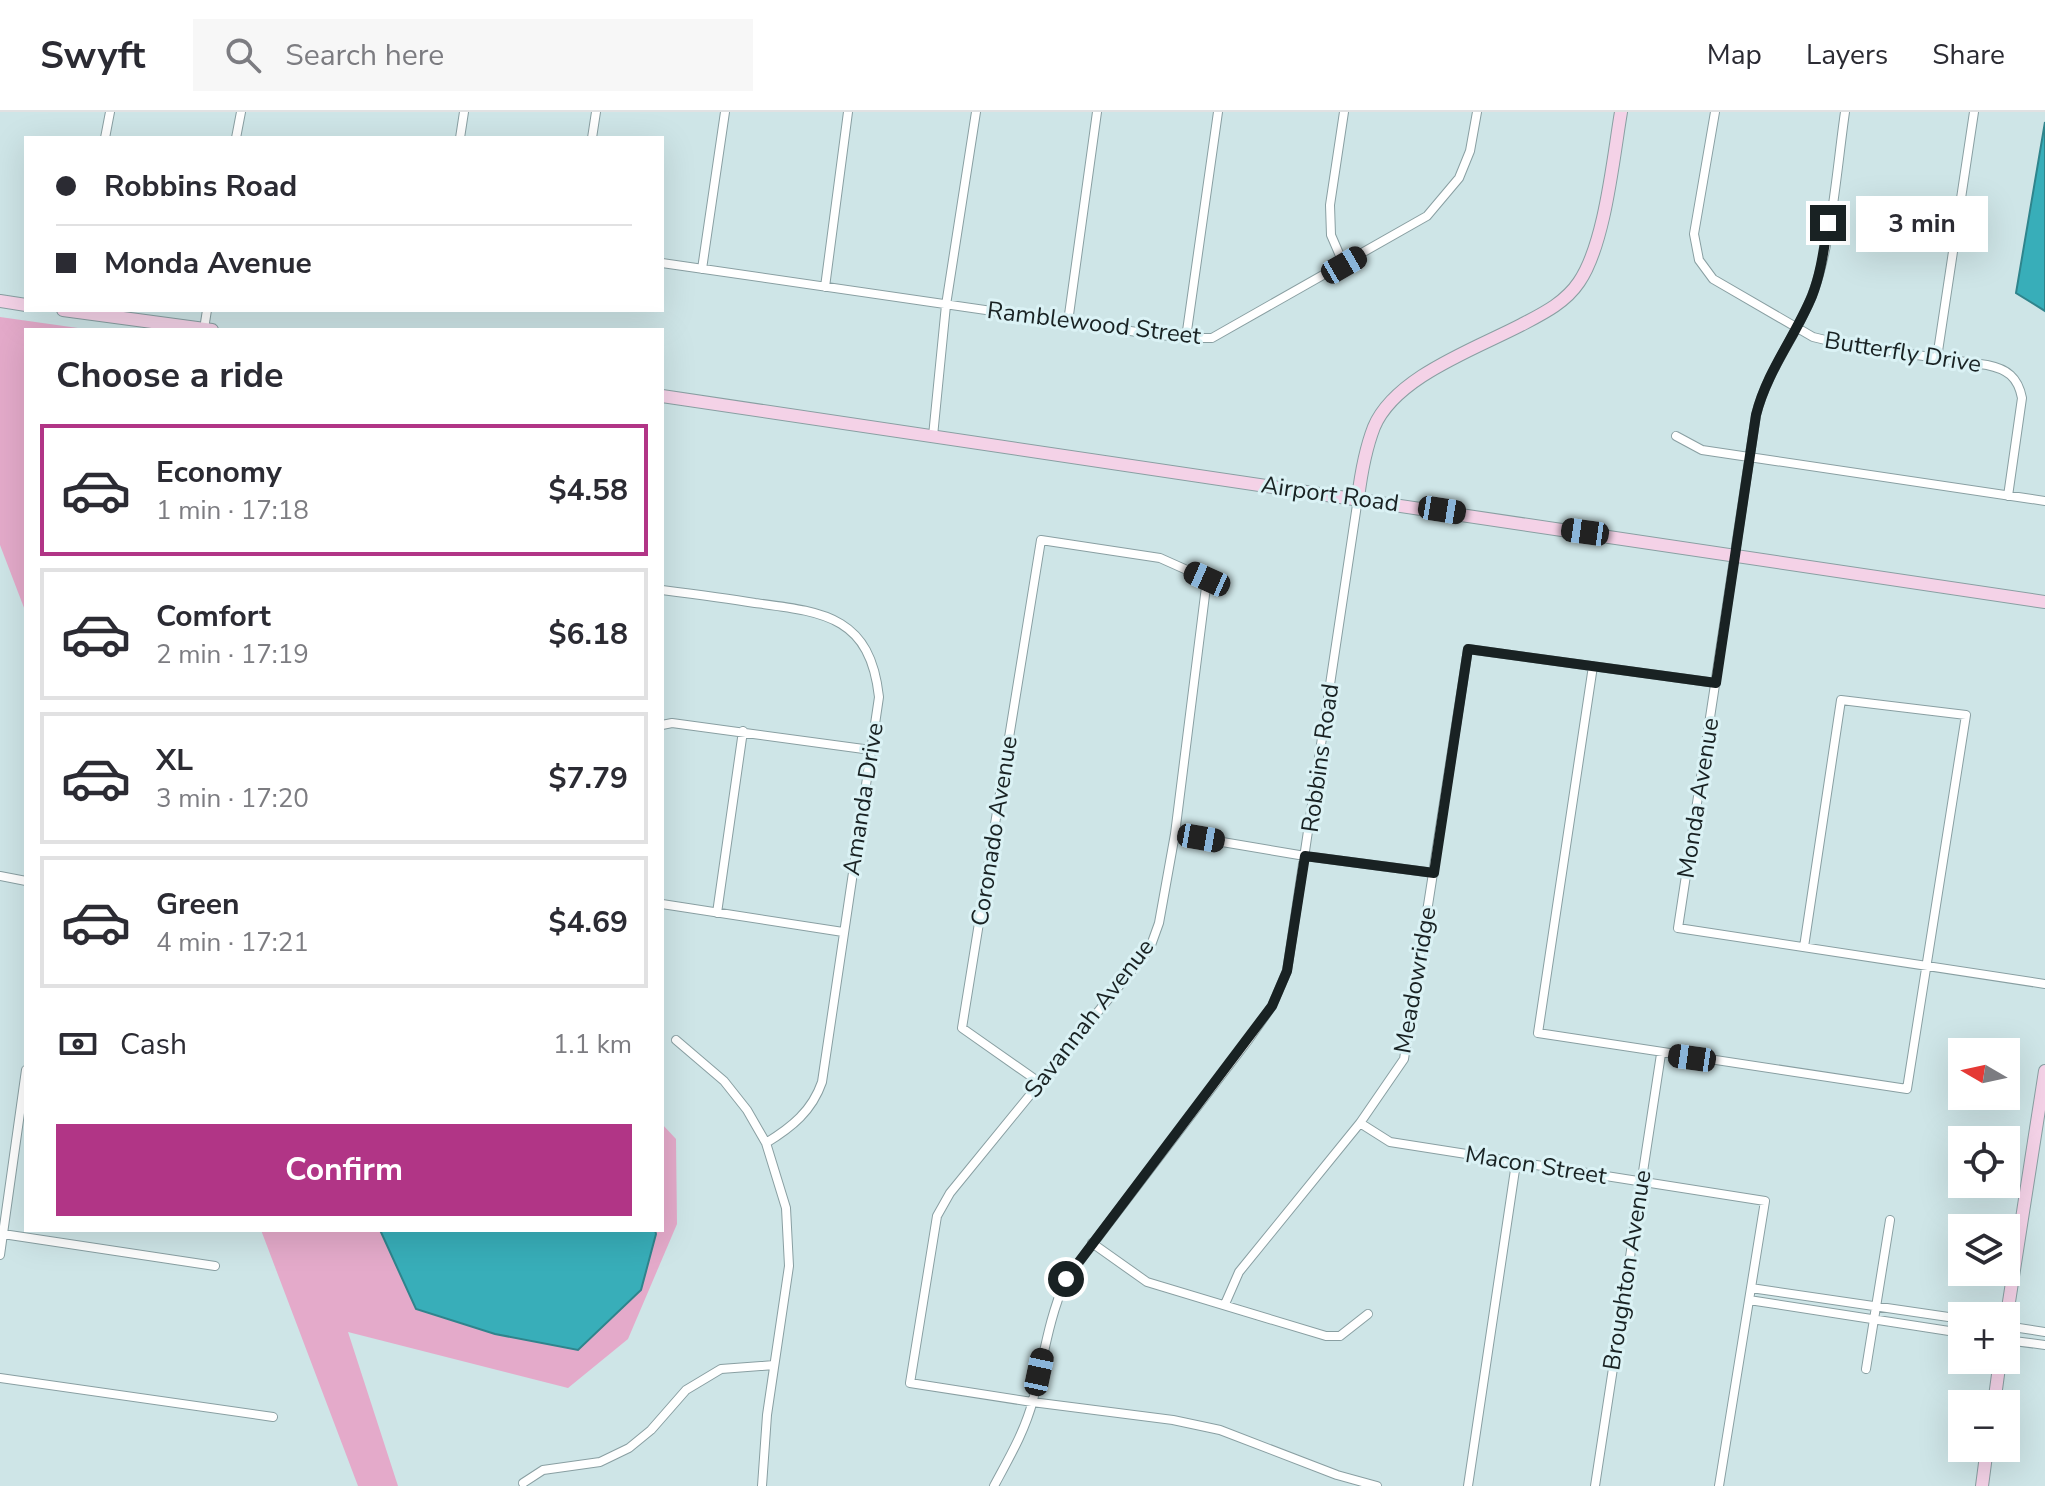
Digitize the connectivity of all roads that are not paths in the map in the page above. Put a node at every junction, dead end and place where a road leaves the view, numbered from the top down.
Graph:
1 (110, 112) edge
2 (241, 112) edge
3 (464, 112) edge
4 (596, 112) edge
5 (725, 112) edge
6 (848, 112) edge
7 (976, 112) edge
8 (1097, 112) edge
9 (1218, 112) edge
10 (1344, 112) edge
11 (1477, 112) edge
12 (1621, 112) edge
13 (1715, 112) edge
14 (1845, 112) edge
15 (1974, 112) edge
16 (105, 136) edge
17 (236, 136) edge
18 (460, 136) edge
19 (592, 136) edge
20 (664, 263) edge
21 (1344, 265) junction
22 (702, 269) junction
23 (825, 287) junction
24 (0, 301) edge
25 (24, 305) edge
26 (946, 305) junction
27 (80, 312) edge
28 (1068, 322) junction
29 (200, 328) edge
30 (1795, 328) junction
31 (1186, 338) junction
32 (1937, 358) junction
33 (664, 396) edge
34 (933, 436) junction
35 (1676, 436) dead end
36 (1749, 458) junction
37 (2008, 496) junction
38 (1358, 498) junction
39 (2045, 501) edge
40 (1041, 540) joint
41 (1734, 554) junction
42 (664, 590) edge
43 (2045, 602) edge
44 (1593, 666) junction
45 (1716, 683) junction
46 (664, 725) edge
47 (743, 731) junction
48 (871, 750) junction
49 (1175, 834) junction
50 (1305, 856) junction
51 (1434, 873) junction
52 (0, 876) edge
53 (24, 881) edge
54 (664, 904) edge
55 (717, 913) junction
56 (843, 932) junction
57 (1804, 947) junction
58 (1926, 967) junction
59 (2045, 984) edge
60 (676, 1040) dead end
61 (1661, 1054) junction
62 (2045, 1071) edge
63 (1039, 1082) junction
64 (24, 1098) edge
65 (1360, 1123) junction
66 (766, 1143) junction
67 (1516, 1163) junction
68 (1641, 1181) junction
69 (1890, 1220) dead end
70 (3, 1234) junction
71 (1092, 1243) junction
72 (0, 1255) edge
73 (215, 1266) dead end
74 (1751, 1288) junction
75 (1749, 1300) junction
76 (2009, 1302) edge
77 (1225, 1304) junction
78 (1877, 1307) junction
79 (1368, 1314) dead end
80 (1948, 1317) edge
81 (1875, 1318) junction
82 (2020, 1327) edge
83 (1948, 1331) edge
84 (2045, 1332) edge
85 (2020, 1342) edge
86 (2045, 1345) edge
87 (774, 1365) junction
88 (1866, 1369) dead end
89 (0, 1378) edge
90 (1032, 1402) junction
91 (273, 1417) dead end
92 (1985, 1462) edge
93 (1337, 1475) junction
94 (523, 1483) dead end
95 (762, 1486) edge
96 (994, 1486) edge
97 (1334, 1486) edge
98 (1377, 1486) edge
99 (1468, 1486) edge
100 (1595, 1486) edge
101 (1719, 1486) edge
102 (1982, 1486) edge

1 - 16 street
2 - 17 street
3 - 18 street
4 - 19 street
5 - 22 street
6 - 23 street
7 - 26 street
8 - 28 street
9 - 31 street
10 - 21 street
11 - 21 street, Ramblewood Street
12 - 38 main road, Robbins Road
13 - 30 street, Butterfly Drive
14 - 30 street, Monda Avenue
15 - 32 street
20 - 22 street, Ramblewood Street
21 - 31 street, Ramblewood Street
22 - 23 street, Ramblewood Street
23 - 26 street, Ramblewood Street
24 - 25 main road
26 - 28 street, Ramblewood Street
26 - 34 street
27 - 29 main road
28 - 31 street, Ramblewood Street
30 - 32 street, Butterfly Drive
30 - 36 street, Monda Avenue
32 - 37 street, Butterfly Drive
33 - 34 main road, Airport Road
34 - 38 main road, Airport Road
35 - 36 street
36 - 37 street
36 - 41 street, Monda Avenue
37 - 39 street
38 - 41 main road, Airport Road
38 - 50 street, Robbins Road
40 - 49 street, Savannah Avenue
40 - 63 street, Coronado Avenue
41 - 43 main road, Airport Road
41 - 45 street, Monda Avenue
42 - 48 street, Amanda Drive
44 - 45 street
44 - 51 street, Meadowridge
44 - 61 street
45 - 57 street, Monda Avenue
46 - 47 street
47 - 48 street
47 - 55 street
48 - 56 street, Amanda Drive
49 - 50 street
49 - 63 street, Savannah Avenue
50 - 51 street
50 - 71 street, Robbins Road
51 - 65 street, Meadowridge
52 - 53 street
54 - 55 street
55 - 56 street
56 - 66 street, Amanda Drive
57 - 58 street
57 - 58 street
58 - 59 street
58 - 61 street
60 - 66 street
61 - 68 street, Broughton Avenue
62 - 76 main road
63 - 90 street, Savannah Avenue
64 - 70 street
65 - 67 street, Macon Street
65 - 77 street, Meadowridge
66 - 87 street
67 - 68 street, Macon Street
67 - 99 street
68 - 74 street, Macon Street
68 - 100 street, Broughton Avenue
69 - 78 street
70 - 72 street
70 - 73 street
71 - 77 street
71 - 90 street, Robbins Road
74 - 75 street
74 - 78 street
75 - 81 street
75 - 101 street
77 - 79 street
78 - 80 street
78 - 81 street
81 - 83 street
81 - 88 street
82 - 84 street
85 - 86 street
87 - 94 street
87 - 95 street
89 - 91 street
90 - 93 street
90 - 96 street, Robbins Road
92 - 102 main road
93 - 97 street
93 - 98 street

